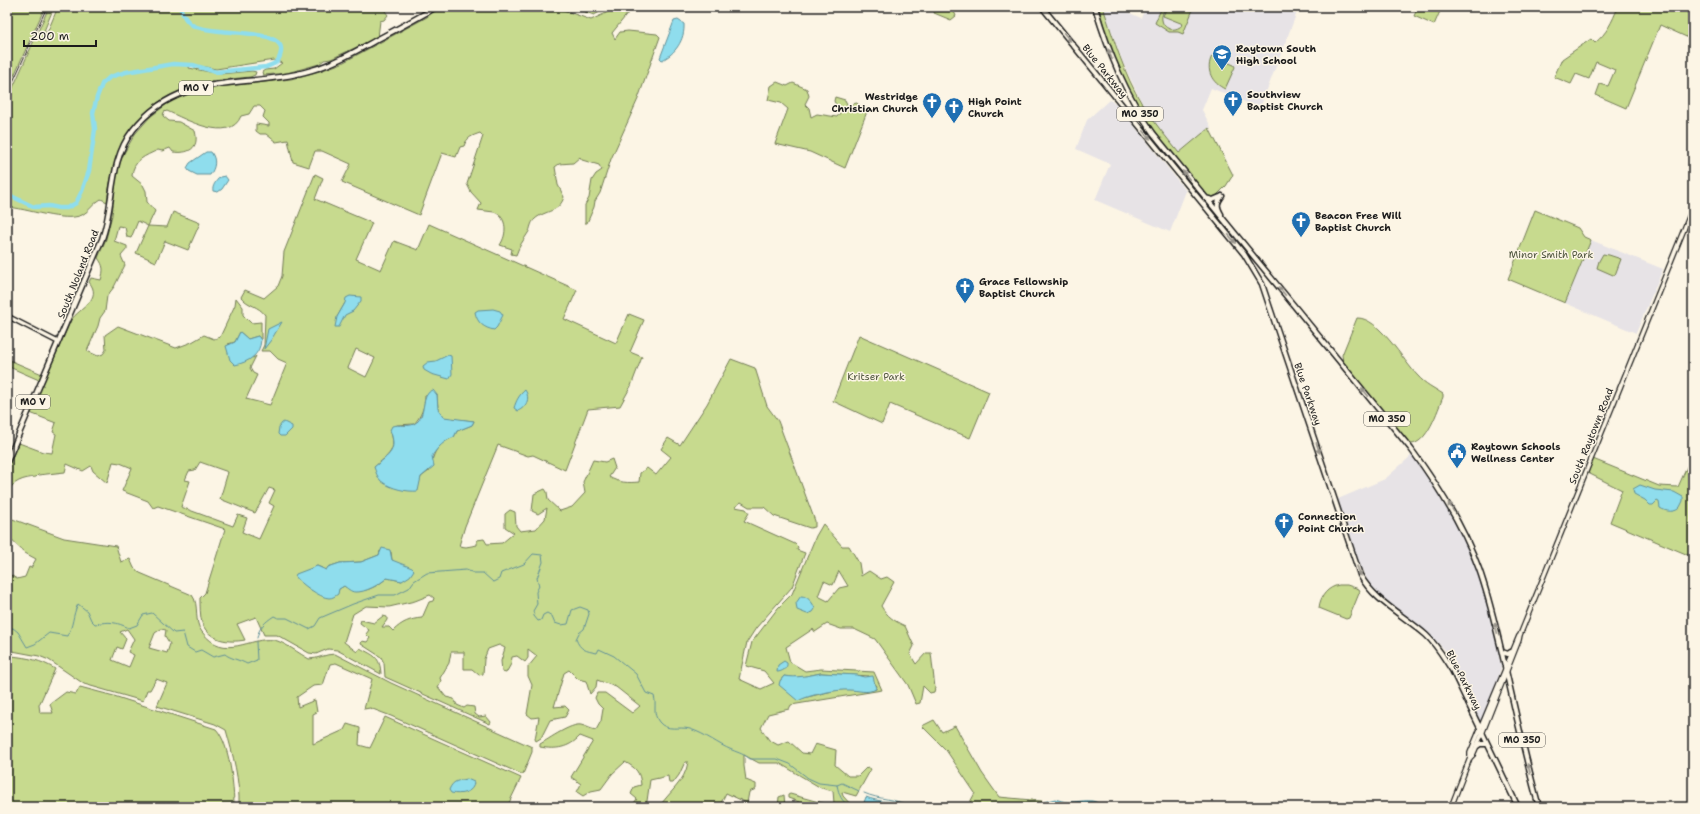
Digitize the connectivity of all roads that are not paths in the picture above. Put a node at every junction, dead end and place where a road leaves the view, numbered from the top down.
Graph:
1 (436, 7) edge
2 (1042, 7) edge
3 (1095, 7) edge
4 (1205, 198) junction
5 (1693, 206) edge
6 (1228, 226) junction
7 (7, 316) edge
8 (58, 342) junction
9 (7, 462) edge
10 (1520, 635) junction
11 (1502, 652) junction
12 (1511, 652) junction
13 (1505, 666) junction
14 (1507, 673) junction
15 (1481, 732) junction
16 (1487, 744) junction
17 (1477, 746) junction
18 (1470, 758) junction
19 (1451, 807) edge
20 (1518, 807) edge
21 (1539, 807) edge

1 - 8 main road, South Noland Road / MO V
2 -> 15 main road, Blue Parkway / MO 350
4 -> 3 main road, Blue Parkway / MO 350
4 - 6 main road, Blue Parkway / MO 350
4 - 6 main road
5 - 10 main road, South Raytown Road
11 -> 6 main road, Blue Parkway / MO 350
7 - 8 main road
8 - 9 main road, South Noland Road / MO V
10 - 12 main road
10 - 14 main road, South Raytown Road
11 - 12 main road
11 - 13 main road, Blue Parkway / MO 350
12 - 13 main road
13 - 14 main road, Blue Parkway / MO 350
13 - 15 main road
14 - 15 main road, South Raytown Road
21 -> 14 main road, Blue Parkway / MO 350
15 - 16 main road, Blue Parkway / MO 350
15 - 17 main road
15 - 18 main road
16 - 17 main road
16 - 20 main road, Blue Parkway / MO 350
17 - 18 main road
18 - 19 main road

